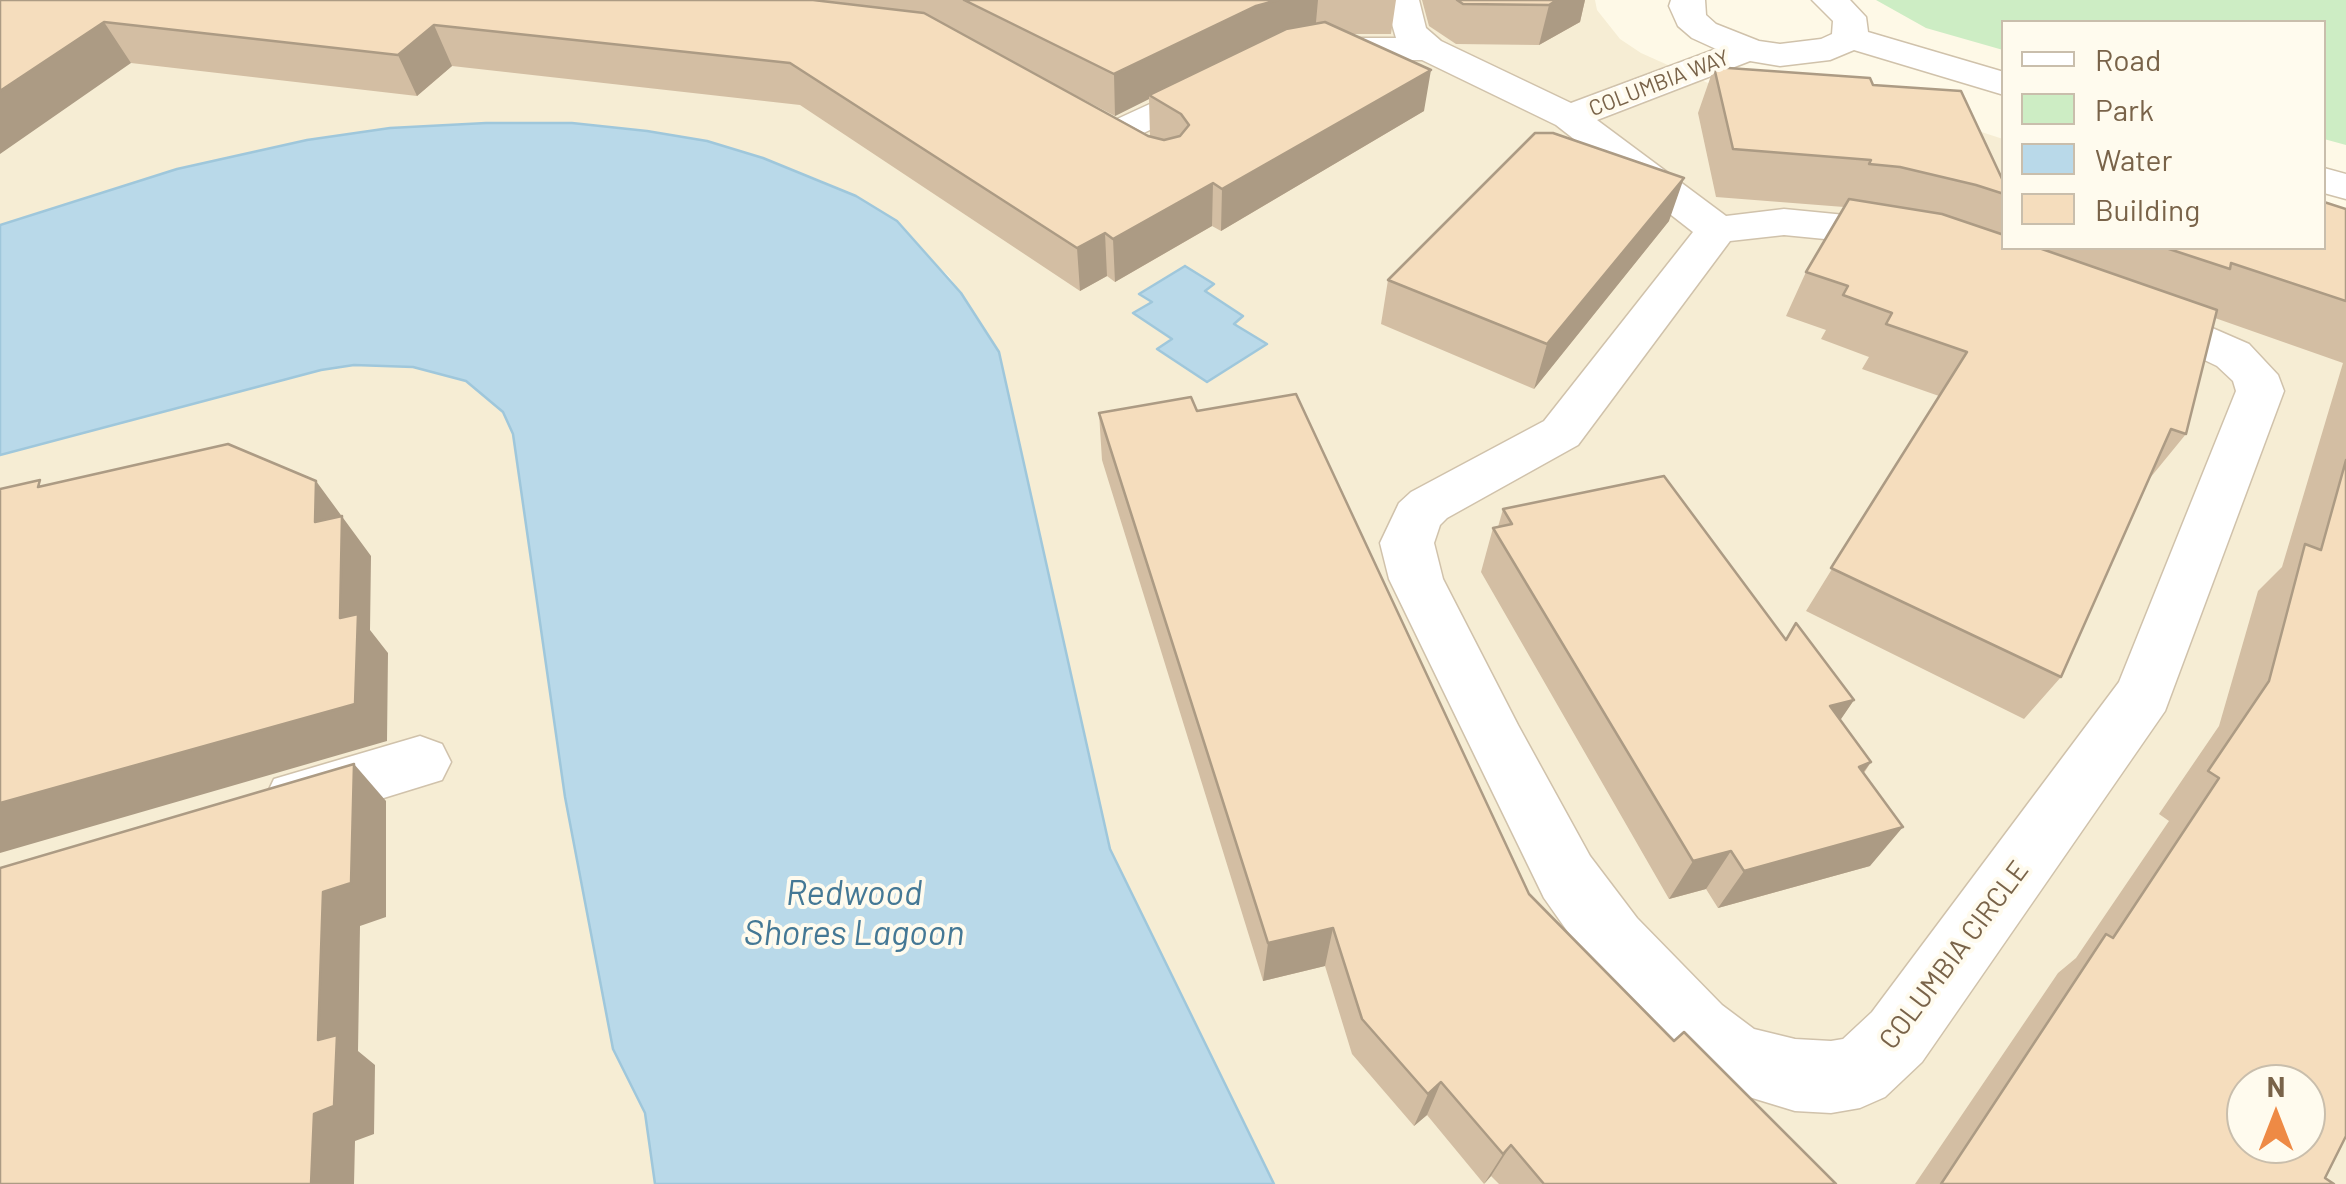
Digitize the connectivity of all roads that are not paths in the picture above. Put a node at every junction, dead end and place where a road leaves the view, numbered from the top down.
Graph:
1 (1402, 0) edge
2 (1829, 0) edge
3 (1678, 29) edge
4 (1848, 38) junction
5 (1428, 49) junction
6 (1748, 50) junction
7 (2001, 83) edge
8 (1035, 90) edge
9 (1554, 109) junction
10 (1114, 135) junction
11 (1152, 159) edge
12 (1717, 230) junction
13 (420, 762) dead end
14 (248, 812) edge

1 - 5 street
2 - 4 street
3 - 6 street
3 - 9 street, COLUMBIA WAY
4 - 6 street
4 - 7 street
5 - 9 street
5 - 10 street
6 - 9 street, COLUMBIA WAY
8 - 10 street
9 - 12 street
10 - 11 street
12 - 12 street, COLUMBIA CIRCLE
13 - 14 street

